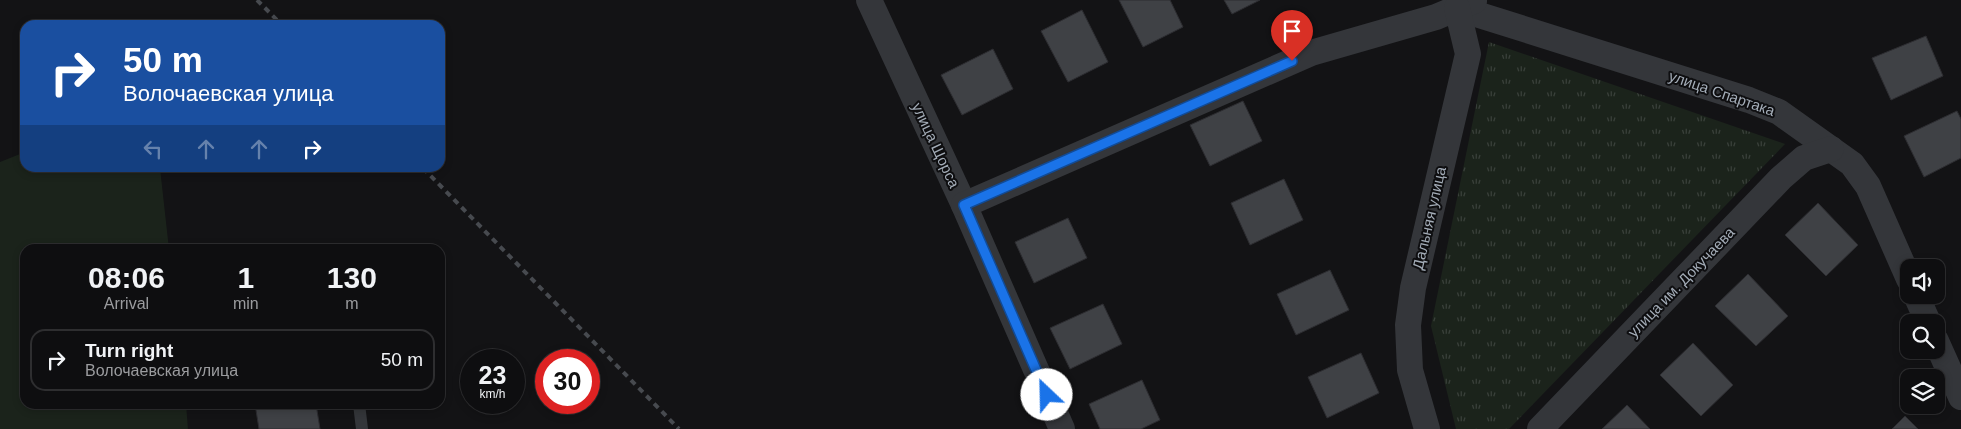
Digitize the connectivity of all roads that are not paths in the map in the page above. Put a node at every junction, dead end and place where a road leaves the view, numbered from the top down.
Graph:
1 (869, 0) edge
2 (1467, 4) edge
3 (1831, 149) junction
4 (964, 205) junction
5 (1900, 259) edge
6 (1944, 359) edge
7 (1961, 397) edge
8 (360, 409) edge
9 (362, 429) edge
10 (1062, 429) edge
11 (1427, 429) edge
12 (1540, 429) edge

1 - 4 street, улица Щорса
2 - 3 street, улица Спартака
2 - 4 street
2 - 11 street, Дальняя улица
3 - 5 street, улица Спартака
3 - 12 street, улица им. Докучаева
4 - 10 street, улица Щорса
6 - 7 street
8 - 9 lane

